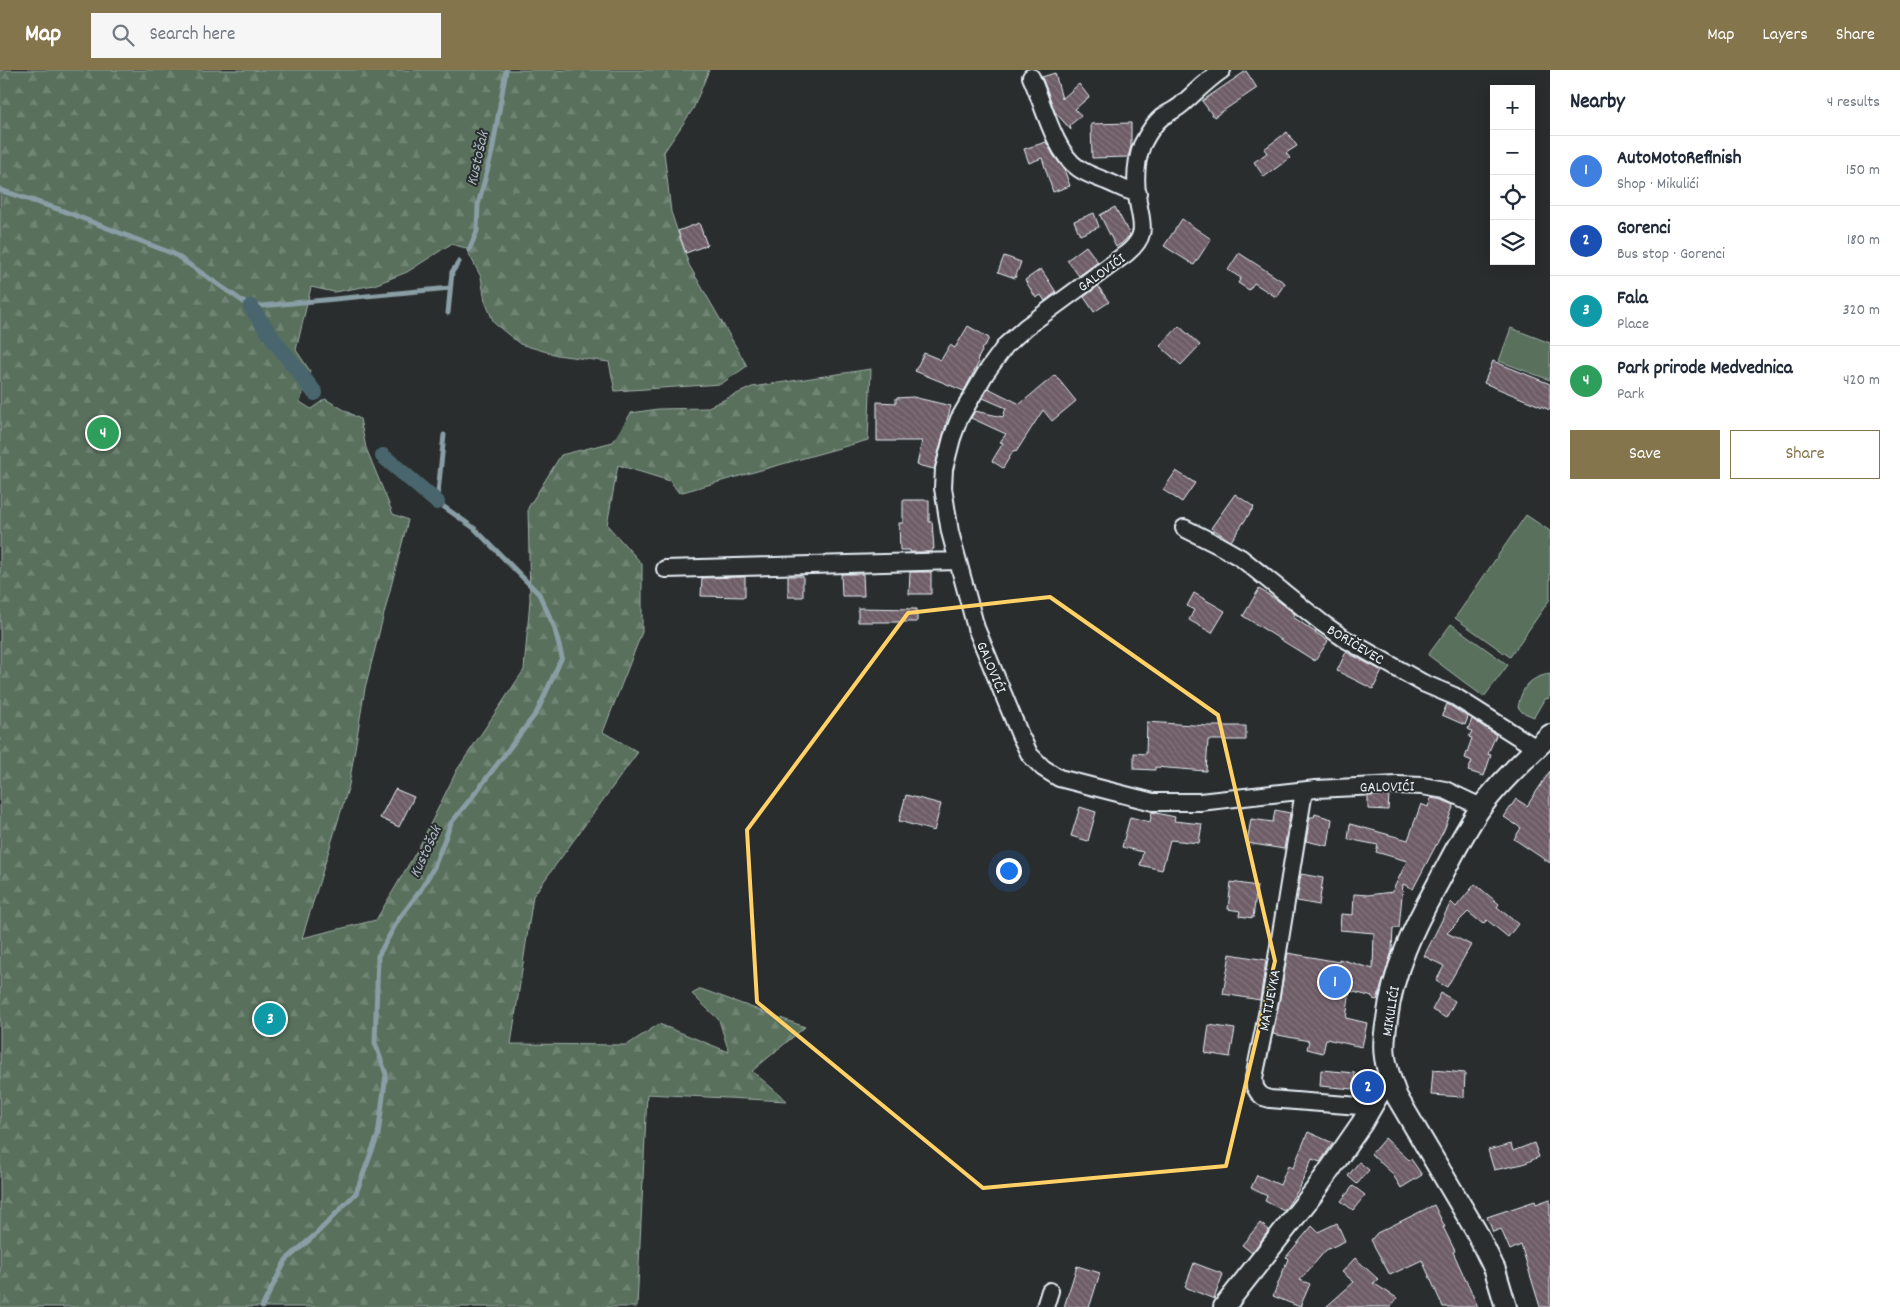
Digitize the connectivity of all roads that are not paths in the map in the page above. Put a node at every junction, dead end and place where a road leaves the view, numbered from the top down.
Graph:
1 (1222, 70) edge
2 (1031, 77) dead end
3 (1138, 193) junction
4 (1184, 528) dead end
5 (957, 561) junction
6 (665, 569) dead end
7 (1543, 742) edge
8 (1304, 791) junction
9 (1481, 807) junction
10 (1389, 1076) junction
11 (1372, 1107) junction
12 (1224, 1307) edge
13 (1506, 1307) edge

1 - 3 street, GALOVIĆI
2 - 3 street
3 - 5 street, GALOVIĆI
4 - 7 street, BORIČEVEC
5 - 6 street
5 - 8 street, GALOVIĆI
7 - 9 street, MIKULIĆI
8 - 9 street, GALOVIĆI
8 - 11 street, MATIJEVKA
9 - 10 street, MIKULIĆI
10 - 11 street
10 - 13 street, MIKULIĆI
11 - 12 street

